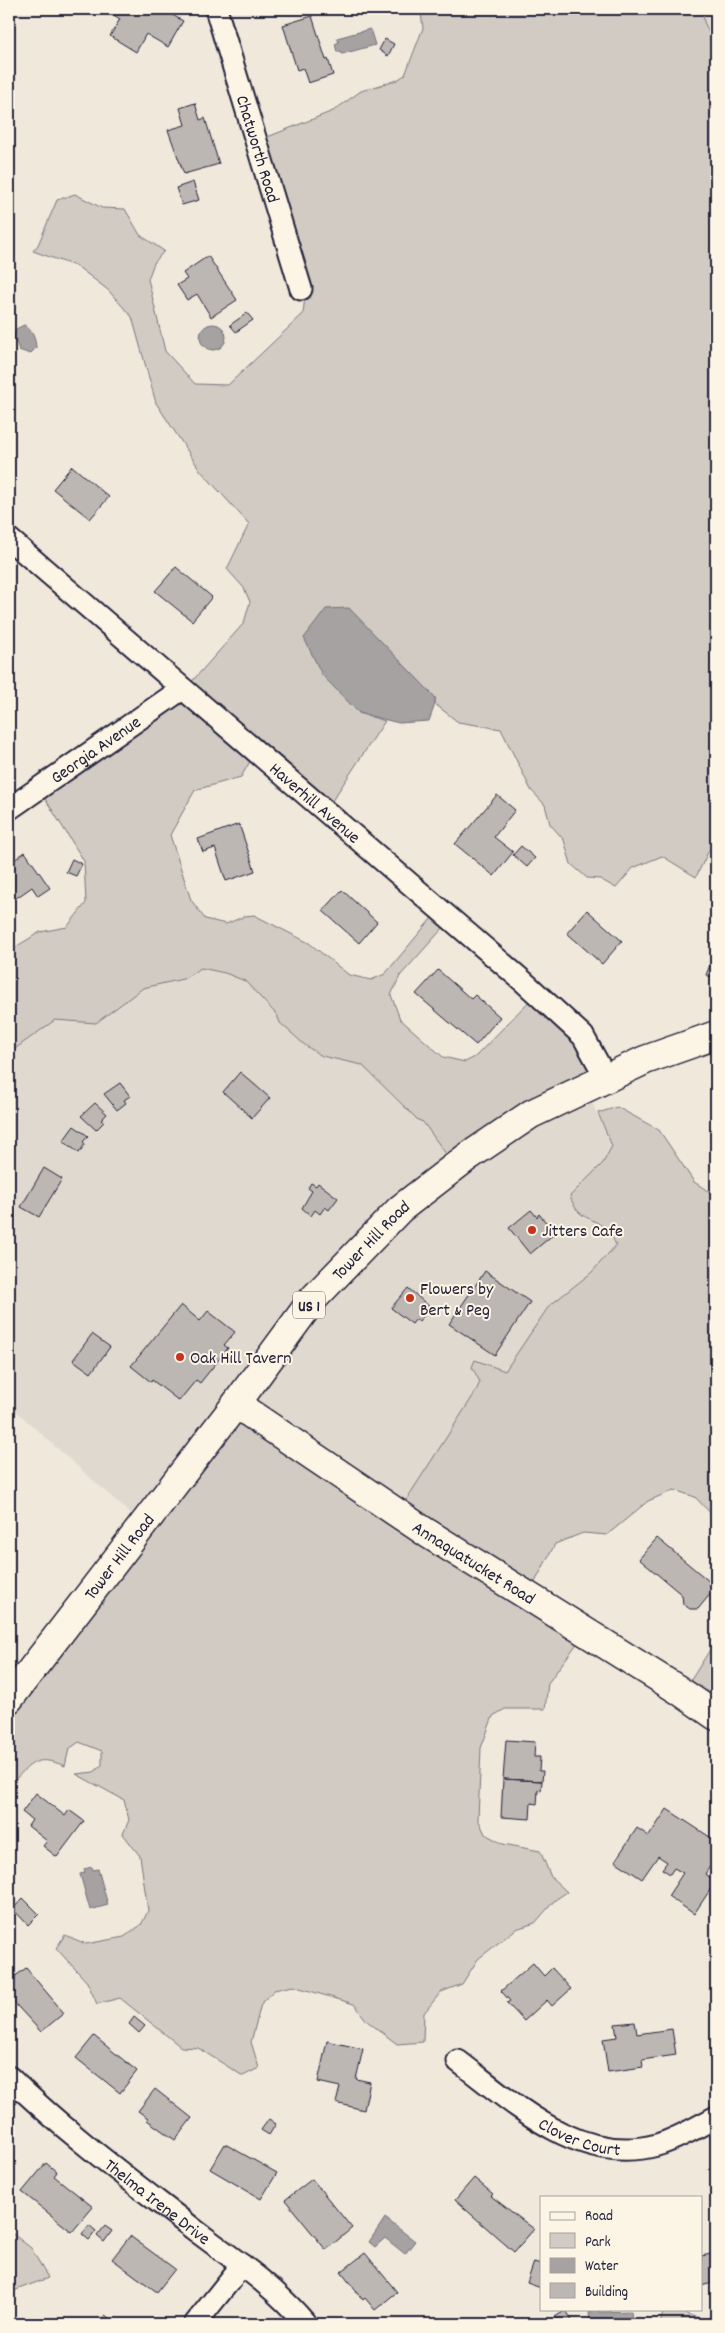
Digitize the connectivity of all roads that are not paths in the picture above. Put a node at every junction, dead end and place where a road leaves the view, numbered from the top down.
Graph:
1 (216, 9) edge
2 (301, 289) dead end
3 (9, 538) edge
4 (182, 689) junction
5 (9, 809) edge
6 (716, 1035) edge
7 (606, 1078) junction
8 (236, 1404) junction
9 (9, 1700) edge
10 (716, 1716) edge
11 (458, 2061) dead end
12 (9, 2077) edge
13 (716, 2117) edge
14 (242, 2265) junction
15 (195, 2324) edge
16 (306, 2324) edge

1 - 2 street, Chatworth Road
3 - 4 street, Haverhill Avenue
4 - 5 street, Georgia Avenue
4 - 7 street, Haverhill Avenue
6 - 7 main road, Tower Hill Road / US 1
7 - 8 main road, Tower Hill Road / US 1
8 - 9 main road, Tower Hill Road / US 1
8 - 10 main road, Annaquatucket Road
11 - 13 street, Clover Court
12 - 14 street, Thelma Irene Drive
14 - 15 street
14 - 16 street, Thelma Irene Drive

